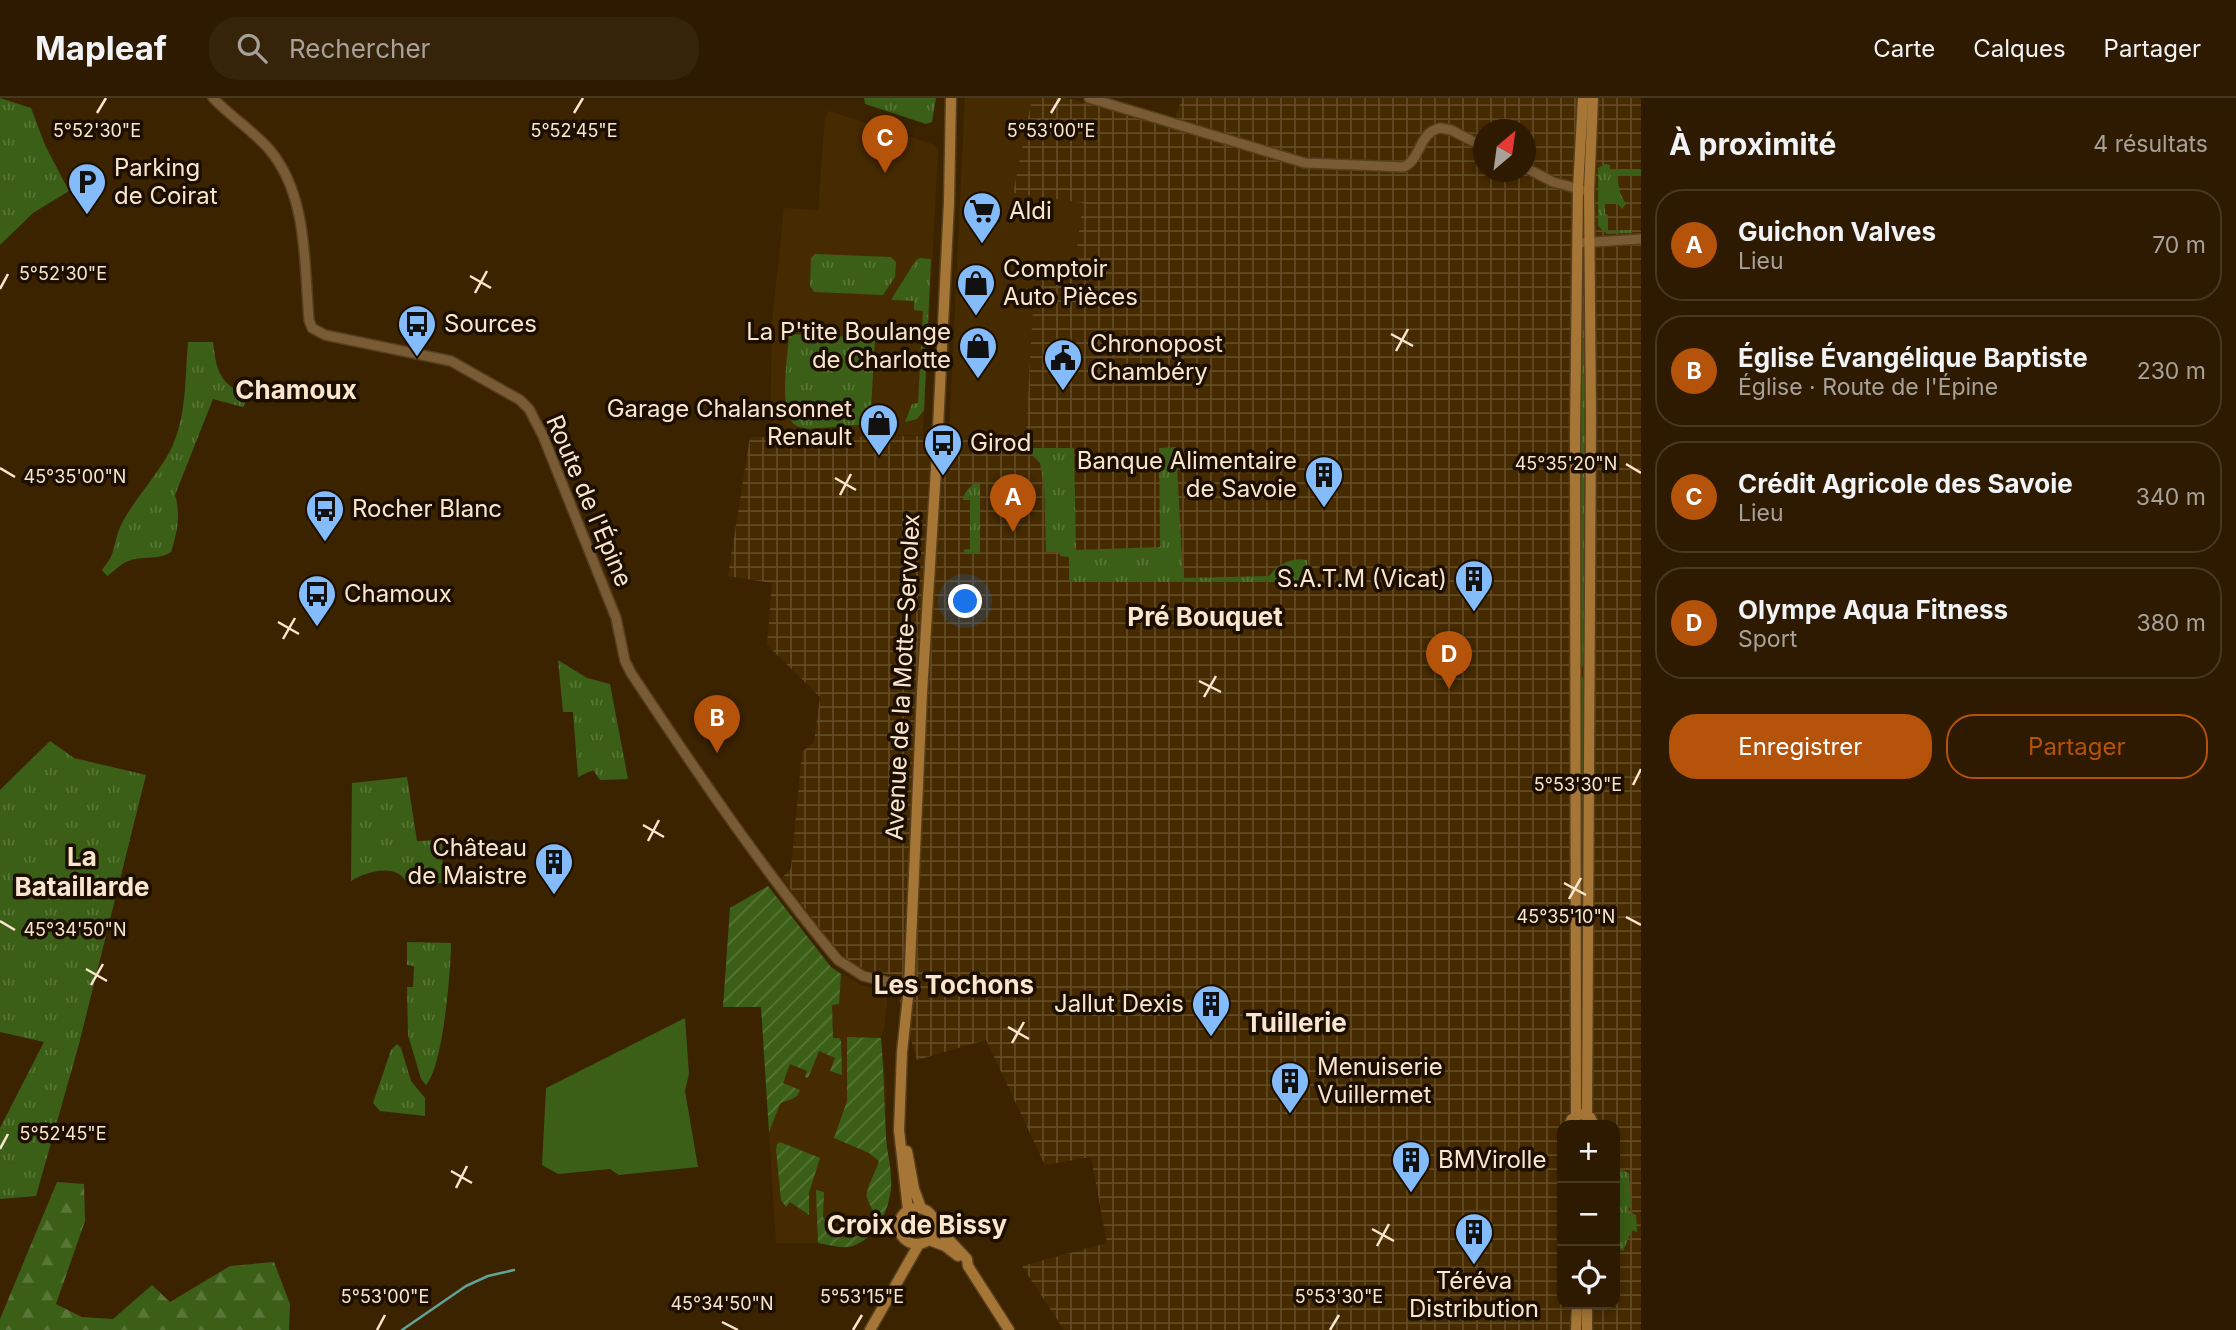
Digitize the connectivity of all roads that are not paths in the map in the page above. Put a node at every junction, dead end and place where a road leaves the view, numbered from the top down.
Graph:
1 (213, 98) edge
2 (951, 98) edge
3 (1089, 98) edge
4 (1583, 98) edge
5 (1593, 98) edge
6 (1473, 142) edge
7 (1536, 174) edge
8 (1583, 190) junction
9 (1641, 239) edge
10 (1584, 243) junction
11 (909, 986) junction
12 (901, 1095) junction
13 (1581, 1115) junction
14 (1575, 1120) edge
15 (1588, 1120) edge
16 (921, 1208) junction
17 (908, 1210) junction
18 (935, 1225) junction
19 (904, 1239) junction
20 (924, 1242) junction
21 (968, 1266) junction
22 (904, 1269) junction
23 (1577, 1309) edge
24 (1587, 1309) edge
25 (870, 1330) edge
26 (1009, 1330) edge
27 (1576, 1330) edge
28 (1587, 1330) edge

1 - 11 street, Route de l'Épine
2 - 11 main road, Avenue de la Motte-Servolex
3 - 6 street
4 - 8 main road
5 - 8 main road
7 - 8 street
8 - 10 main road
9 - 10 street
10 - 13 main road
10 - 13 main road
11 - 12 main road, Avenue de la Motte-Servolex
12 - 16 main road, Avenue de la Motte-Servolex
12 - 17 main road, Avenue de la Motte-Servolex
13 - 14 main road
13 - 15 main road
16 - 17 main road
16 - 18 main road
17 - 19 main road
18 - 20 main road
18 - 21 main road
19 - 20 main road
19 - 22 main road
20 - 21 main road
20 - 22 main road
21 - 26 main road
22 - 25 main road
23 - 27 main road
24 - 28 main road

